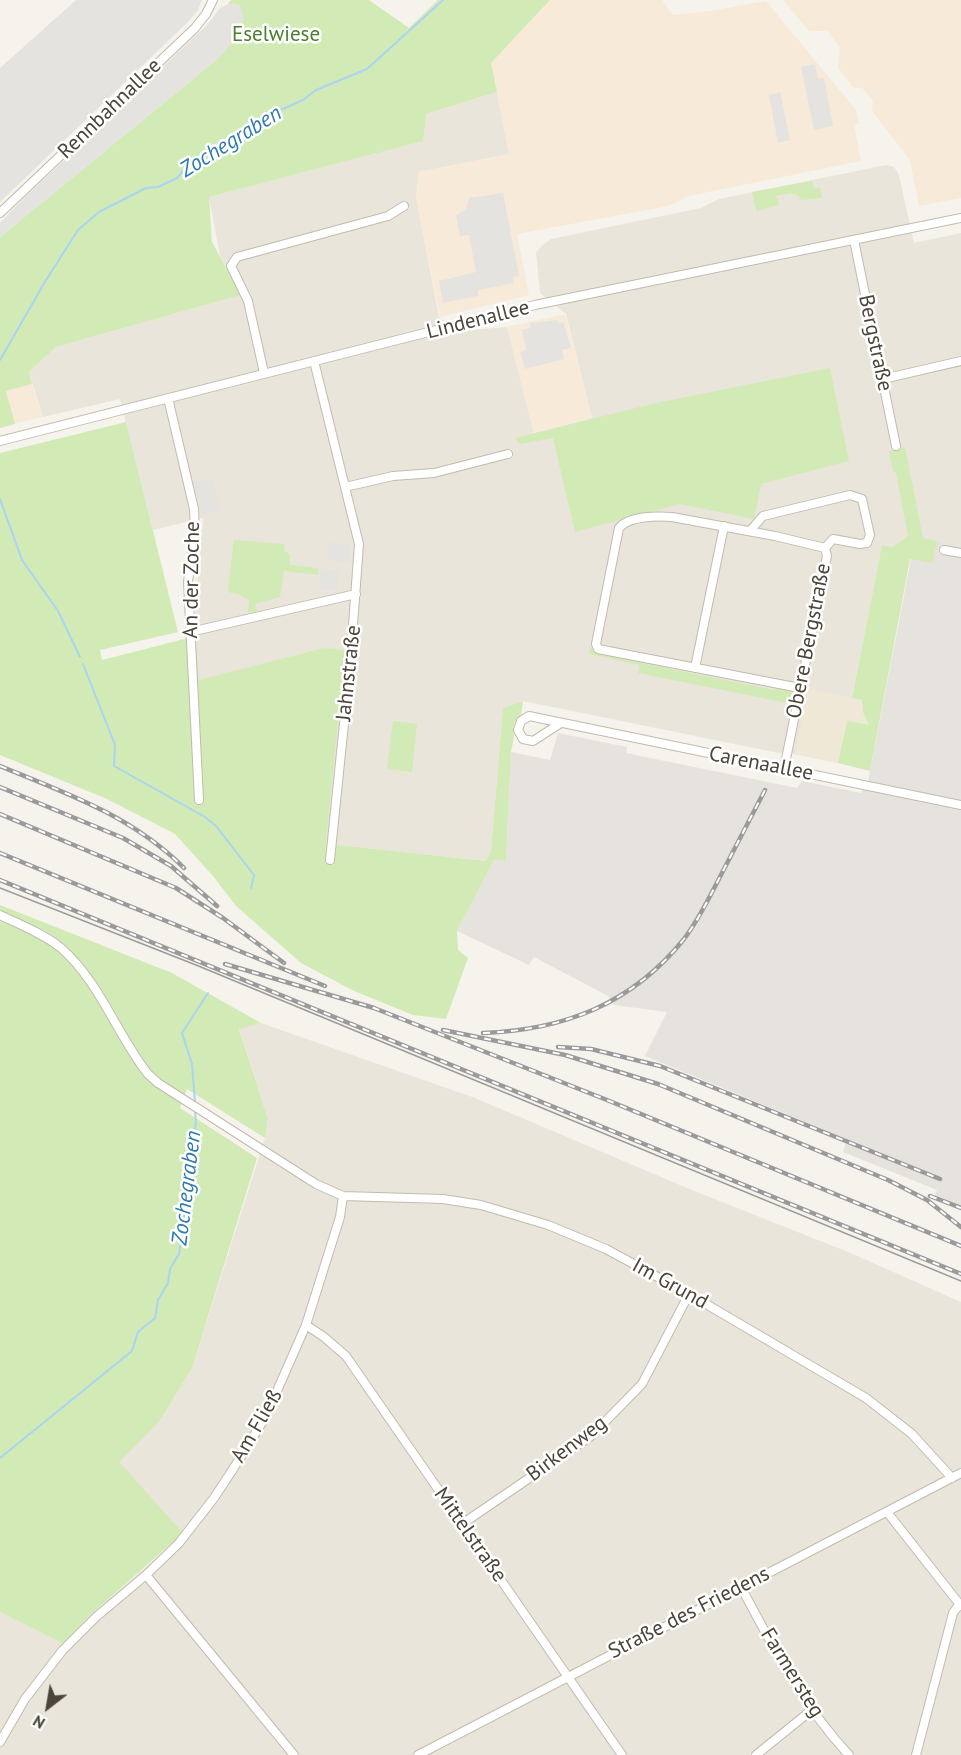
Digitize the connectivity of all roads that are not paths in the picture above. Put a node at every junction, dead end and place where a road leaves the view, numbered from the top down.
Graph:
1 (213, 0) edge
2 (404, 206) dead end
3 (0, 213) edge
4 (961, 218) edge
5 (854, 240) junction
6 (314, 361) junction
7 (961, 361) edge
8 (264, 373) junction
9 (883, 379) junction
10 (168, 398) junction
11 (0, 441) edge
12 (896, 446) dead end
13 (508, 454) dead end
14 (345, 487) junction
15 (724, 526) junction
16 (750, 531) junction
17 (825, 548) junction
18 (944, 550) dead end
19 (961, 553) edge
20 (356, 594) junction
21 (190, 632) junction
22 (695, 668) junction
23 (800, 688) junction
24 (561, 723) junction
25 (784, 769) junction
26 (199, 800) dead end
27 (961, 805) edge
28 (330, 860) dead end
29 (0, 915) edge
30 (343, 1197) junction
31 (689, 1294) junction
32 (306, 1325) junction
33 (961, 1473) edge
34 (952, 1478) junction
35 (886, 1512) junction
36 (462, 1524) junction
37 (146, 1575) junction
38 (741, 1587) junction
39 (960, 1606) edge
40 (568, 1676) junction
41 (813, 1709) junction
42 (0, 1742) edge
43 (294, 1755) edge
44 (418, 1755) edge
45 (622, 1755) edge
46 (756, 1755) edge
47 (849, 1755) edge
48 (916, 1755) edge

1 - 3 street, Rennbahnallee
2 - 8 street
4 - 5 street, Lindenallee
5 - 6 street, Lindenallee
5 - 9 street, Bergstraße
6 - 8 street, Lindenallee
6 - 14 street, Jahnstraße
7 - 9 street
8 - 10 street, Lindenallee
9 - 12 street, Bergstraße
10 - 11 street, Lindenallee
10 - 21 street, An der Zoche
13 - 14 street
14 - 20 street, Jahnstraße
15 - 16 street
15 - 22 street
15 - 22 street
16 - 17 street
16 - 17 street, Obere Bergstraße
17 - 23 street, Obere Bergstraße
18 - 19 street
20 - 21 street
20 - 28 street, Jahnstraße
21 - 26 street, An der Zoche
22 - 23 street
23 - 25 street, Obere Bergstraße
24 - 24 street, Carenaallee
24 - 25 street, Carenaallee
25 - 27 street, Carenaallee
29 - 30 street
30 - 31 street, Im Grund
30 - 32 street, Am Fließ
31 - 34 street, Im Grund
31 - 36 street, Birkenweg
32 - 36 street, Mittelstraße
32 - 37 street, Am Fließ
33 - 34 street, Straße des Friedens
34 - 35 street, Straße des Friedens
35 - 38 street, Straße des Friedens
35 - 39 street
36 - 40 street, Mittelstraße
37 - 42 street, Am Fließ
37 - 43 street
38 - 40 street, Straße des Friedens
38 - 41 street, Farmersteg
39 - 48 street
40 - 44 street, Straße des Friedens
40 - 45 street, Mittelstraße
41 - 46 street
41 - 47 street, Farmersteg

